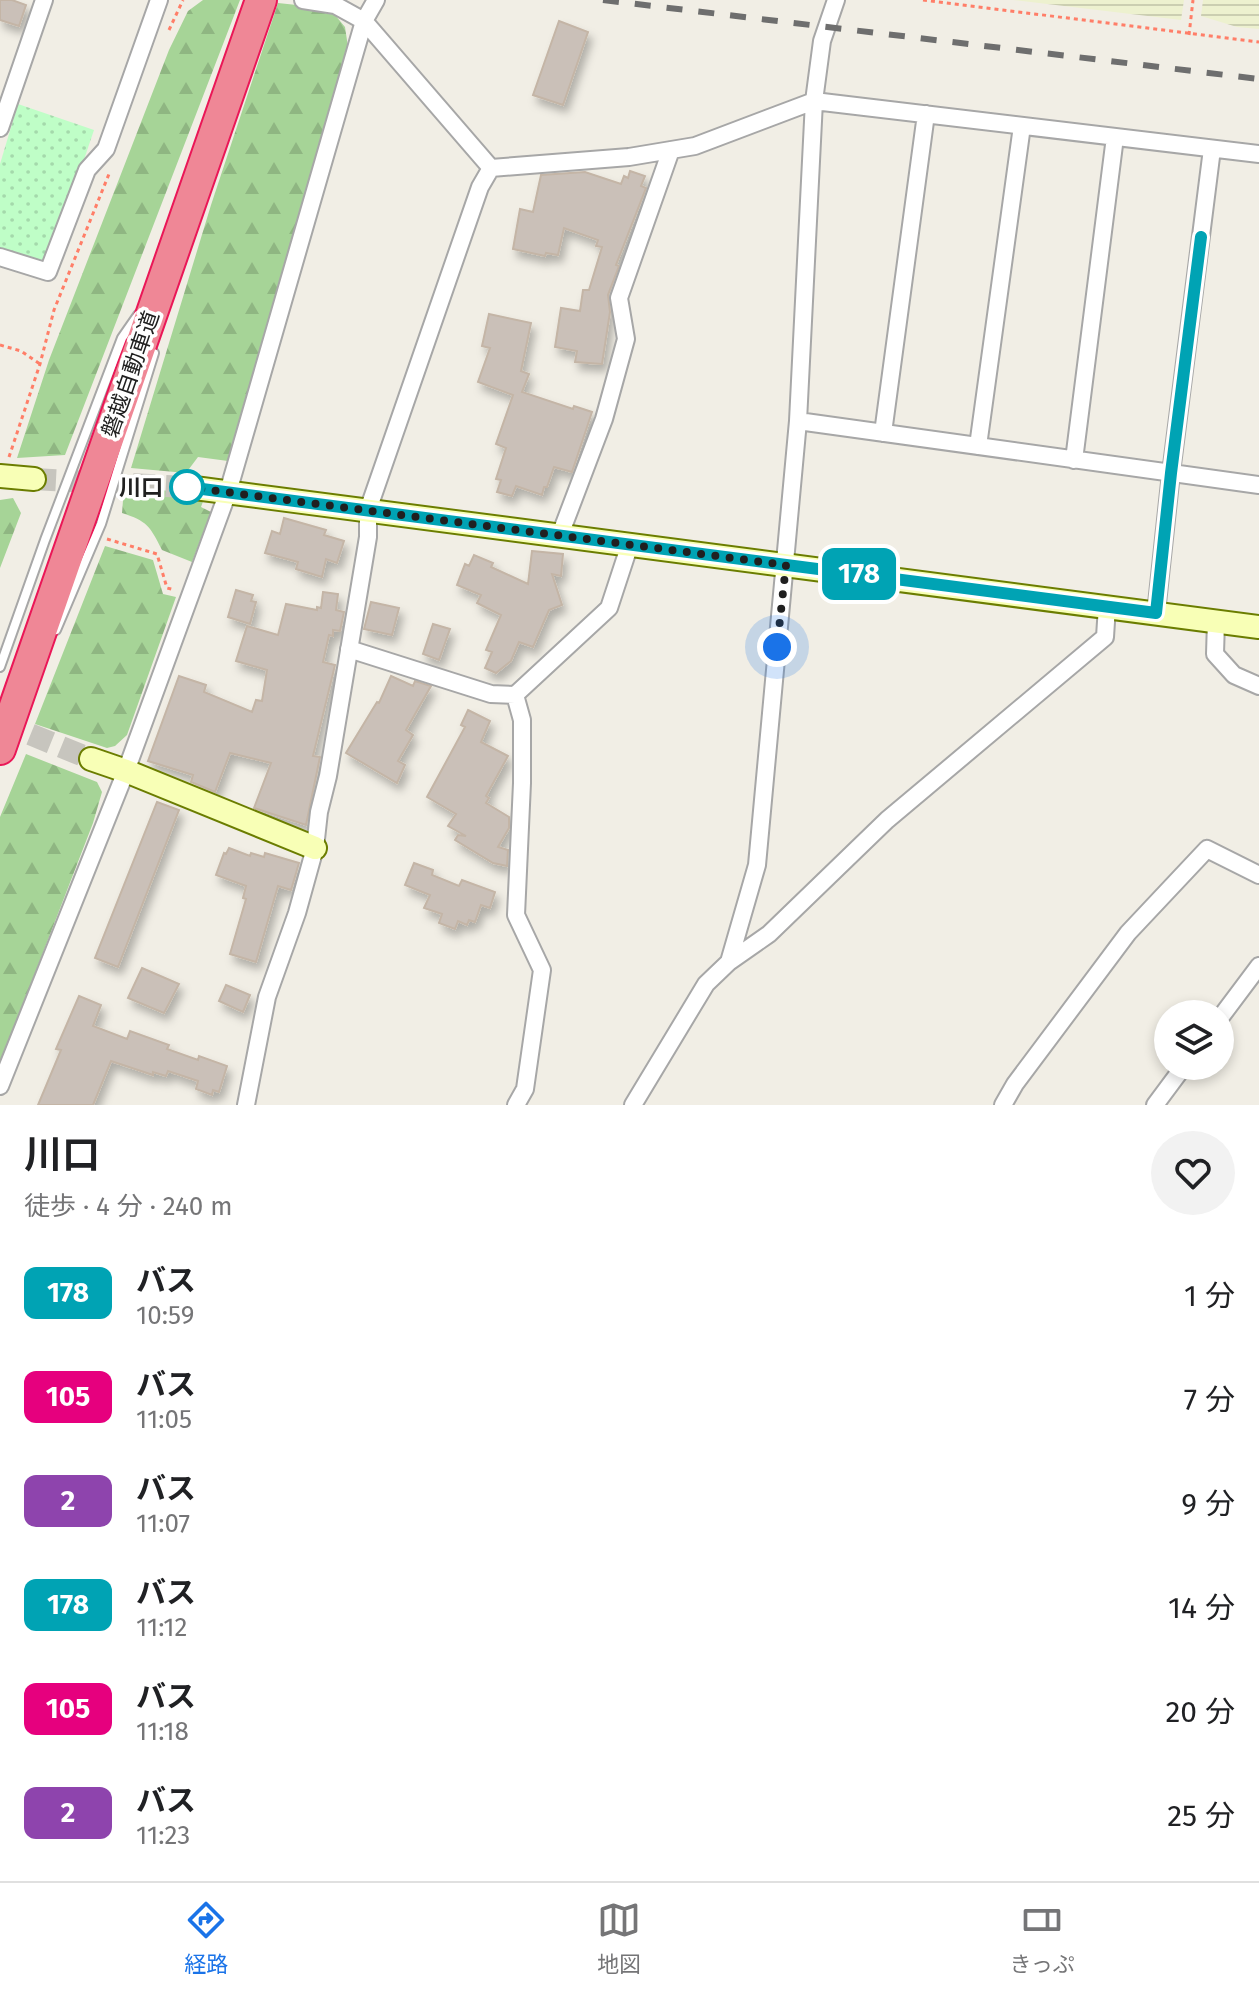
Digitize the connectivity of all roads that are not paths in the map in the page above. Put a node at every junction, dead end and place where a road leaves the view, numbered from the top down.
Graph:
1 (44, 0) edge
2 (159, 0) edge
3 (261, 0) edge
4 (303, 0) edge
5 (376, 0) edge
6 (836, 0) edge
7 (364, 21) junction
8 (814, 101) junction
9 (926, 114) junction
10 (1022, 126) junction
11 (0, 128) edge
12 (1115, 137) junction
13 (1212, 149) junction
14 (671, 150) junction
15 (1259, 154) edge
16 (491, 168) junction
17 (0, 257) edge
18 (173, 270) junction
19 (159, 336) dead end
20 (798, 421) junction
21 (883, 433) junction
22 (978, 446) junction
23 (1074, 460) junction
24 (1171, 473) junction
25 (1, 478) edge
26 (34, 479) tunnel mouth
27 (1259, 485) edge
28 (187, 487) tunnel mouth
29 (228, 492) junction
30 (368, 510) junction
31 (560, 535) junction
32 (630, 544) junction
33 (786, 565) junction
34 (1107, 606) junction
35 (1156, 613) junction
36 (1216, 621) junction
37 (1259, 627) edge
38 (53, 636) dead end
39 (46, 648) dead end
40 (349, 649) junction
41 (0, 667) edge
42 (1259, 686) edge
43 (515, 695) junction
44 (14, 710) junction
45 (0, 749) edge
46 (91, 759) tunnel mouth
47 (126, 771) junction
48 (315, 848) junction
49 (1259, 875) edge
50 (729, 962) junction
51 (1259, 966) edge
52 (1234, 1000) edge
53 (1174, 1080) edge
54 (0, 1086) edge
55 (246, 1105) edge
56 (516, 1105) edge
57 (633, 1105) edge
58 (1003, 1105) edge
59 (1155, 1105) edge

1 - 11 street
2 - 17 street
3 - 18 highway, 磐越自動車道
4 - 7 street
5 - 7 street
6 - 8 street
7 - 16 street
7 - 29 street
8 - 9 street
8 - 14 street
8 - 20 street
9 - 10 street
9 - 21 street
10 - 12 street
10 - 22 street
12 - 13 street
12 - 23 street
13 - 15 street
13 - 24 street
14 - 16 street
14 - 31 street
16 - 30 street
18 - 41 lane
18 - 44 highway, 磐越自動車道
19 - 38 lane
20 - 21 street
20 - 33 street
21 - 22 street
22 - 23 street
23 - 24 street
24 - 27 street
24 - 35 street
25 - 26 street
28 - 29 street
29 - 30 street
29 - 47 street
30 - 31 street
30 - 40 street
31 - 32 street
32 - 33 street
32 - 43 street
33 - 34 street
33 - 50 street
34 - 35 street
34 - 50 street
35 - 36 street
36 - 37 street
36 - 42 street
39 - 44 lane
40 - 43 street
40 - 48 street
43 - 56 street
44 - 45 highway, 磐越自動車道
46 - 47 street
47 - 48 street
47 - 54 street
48 - 55 street
49 - 58 street
50 - 57 street
51 - 52 street
53 - 59 street

